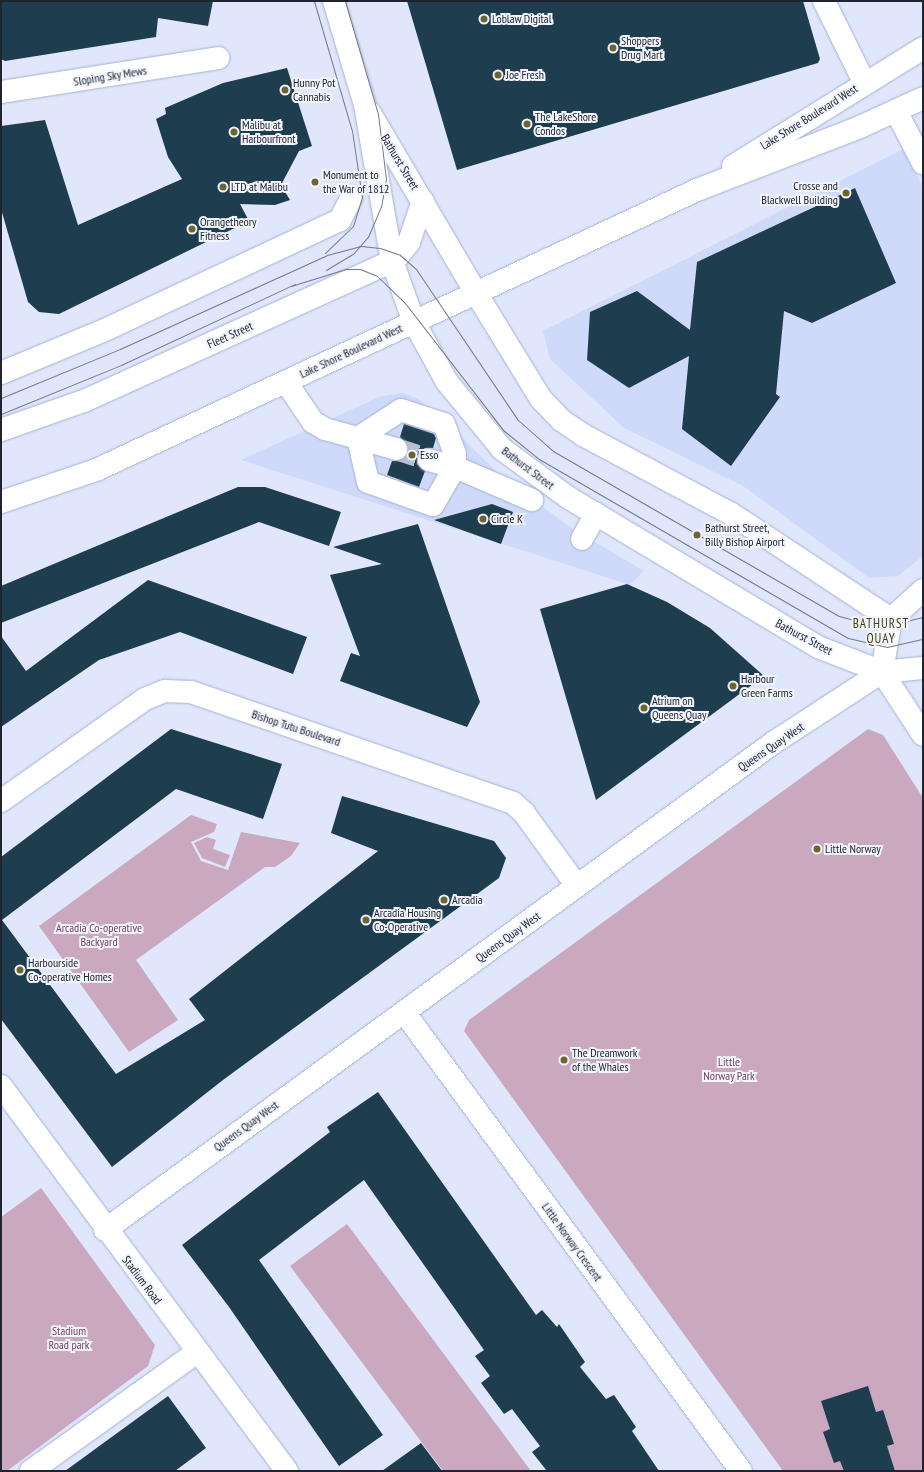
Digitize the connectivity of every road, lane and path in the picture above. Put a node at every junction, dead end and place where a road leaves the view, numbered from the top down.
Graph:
1 (334, 1) edge
2 (824, 1) edge
3 (923, 48) edge
4 (218, 58) dead end
5 (864, 82) junction
6 (1, 92) edge
7 (923, 98) edge
8 (365, 105) junction
9 (896, 112) junction
10 (923, 163) edge
11 (696, 190) junction
12 (351, 198) dead end
13 (422, 201) junction
14 (392, 261) junction
15 (476, 293) junction
16 (414, 322) junction
17 (2, 367) edge
18 (286, 382) junction
19 (1, 430) edge
20 (358, 438) junction
21 (396, 450) tunnel mouth
22 (515, 458) junction
23 (429, 460) tunnel mouth
24 (455, 467) junction
25 (476, 476) junction
26 (532, 500) dead end
27 (1, 502) edge
28 (596, 514) junction
29 (582, 539) dead end
30 (923, 590) edge
31 (891, 619) junction
32 (923, 668) edge
33 (882, 672) junction
34 (923, 735) edge
35 (1, 801) edge
36 (577, 886) junction
37 (404, 1012) junction
38 (1, 1086) edge
39 (105, 1230) junction
40 (197, 1352) junction
41 (30, 1471) edge
42 (287, 1471) edge
43 (741, 1471) edge

1 - 8 main road, Bathurst Street
2 - 5 main road
3 - 5 main road, Lake Shore Boulevard West
4 - 6 main road, Sloping Sky Mews
5 - 11 main road, Lake Shore Boulevard West
7 - 9 main road, Lake Shore Boulevard West
8 - 13 main road, Bathurst Street
8 - 14 main road, Bathurst Street
9 - 10 main road
9 - 11 main road, Lake Shore Boulevard West
11 - 15 main road, Lake Shore Boulevard West
12 - 17 main road
13 - 14 main road, Fleet Street
13 - 15 main road, Bathurst Street
14 - 16 main road, Bathurst Street
14 - 19 main road, Fleet Street
15 - 16 main road, Lake Shore Boulevard West
15 - 31 main road, Bathurst Street
16 - 18 main road, Lake Shore Boulevard West
16 - 22 main road, Bathurst Street
18 - 20 main road
18 - 27 main road, Lake Shore Boulevard West
20 - 21 main road
20 - 24 main road
20 - 24 main road
22 - 25 main road
22 - 28 main road, Bathurst Street
23 - 24 main road
24 - 25 main road
25 - 26 main road
28 - 29 main road
28 - 33 main road, Bathurst Street
30 - 31 main road
31 - 33 main road
32 - 33 main road, Queens Quay West
33 - 34 main road
33 - 36 main road, Queens Quay West
35 - 36 main road, Bishop Tutu Boulevard
36 - 37 main road, Queens Quay West
37 - 39 main road, Queens Quay West
37 - 43 main road, Little Norway Crescent
38 - 39 main road, Stadium Road
39 - 40 main road, Stadium Road
40 - 41 main road
40 - 42 main road, Stadium Road

